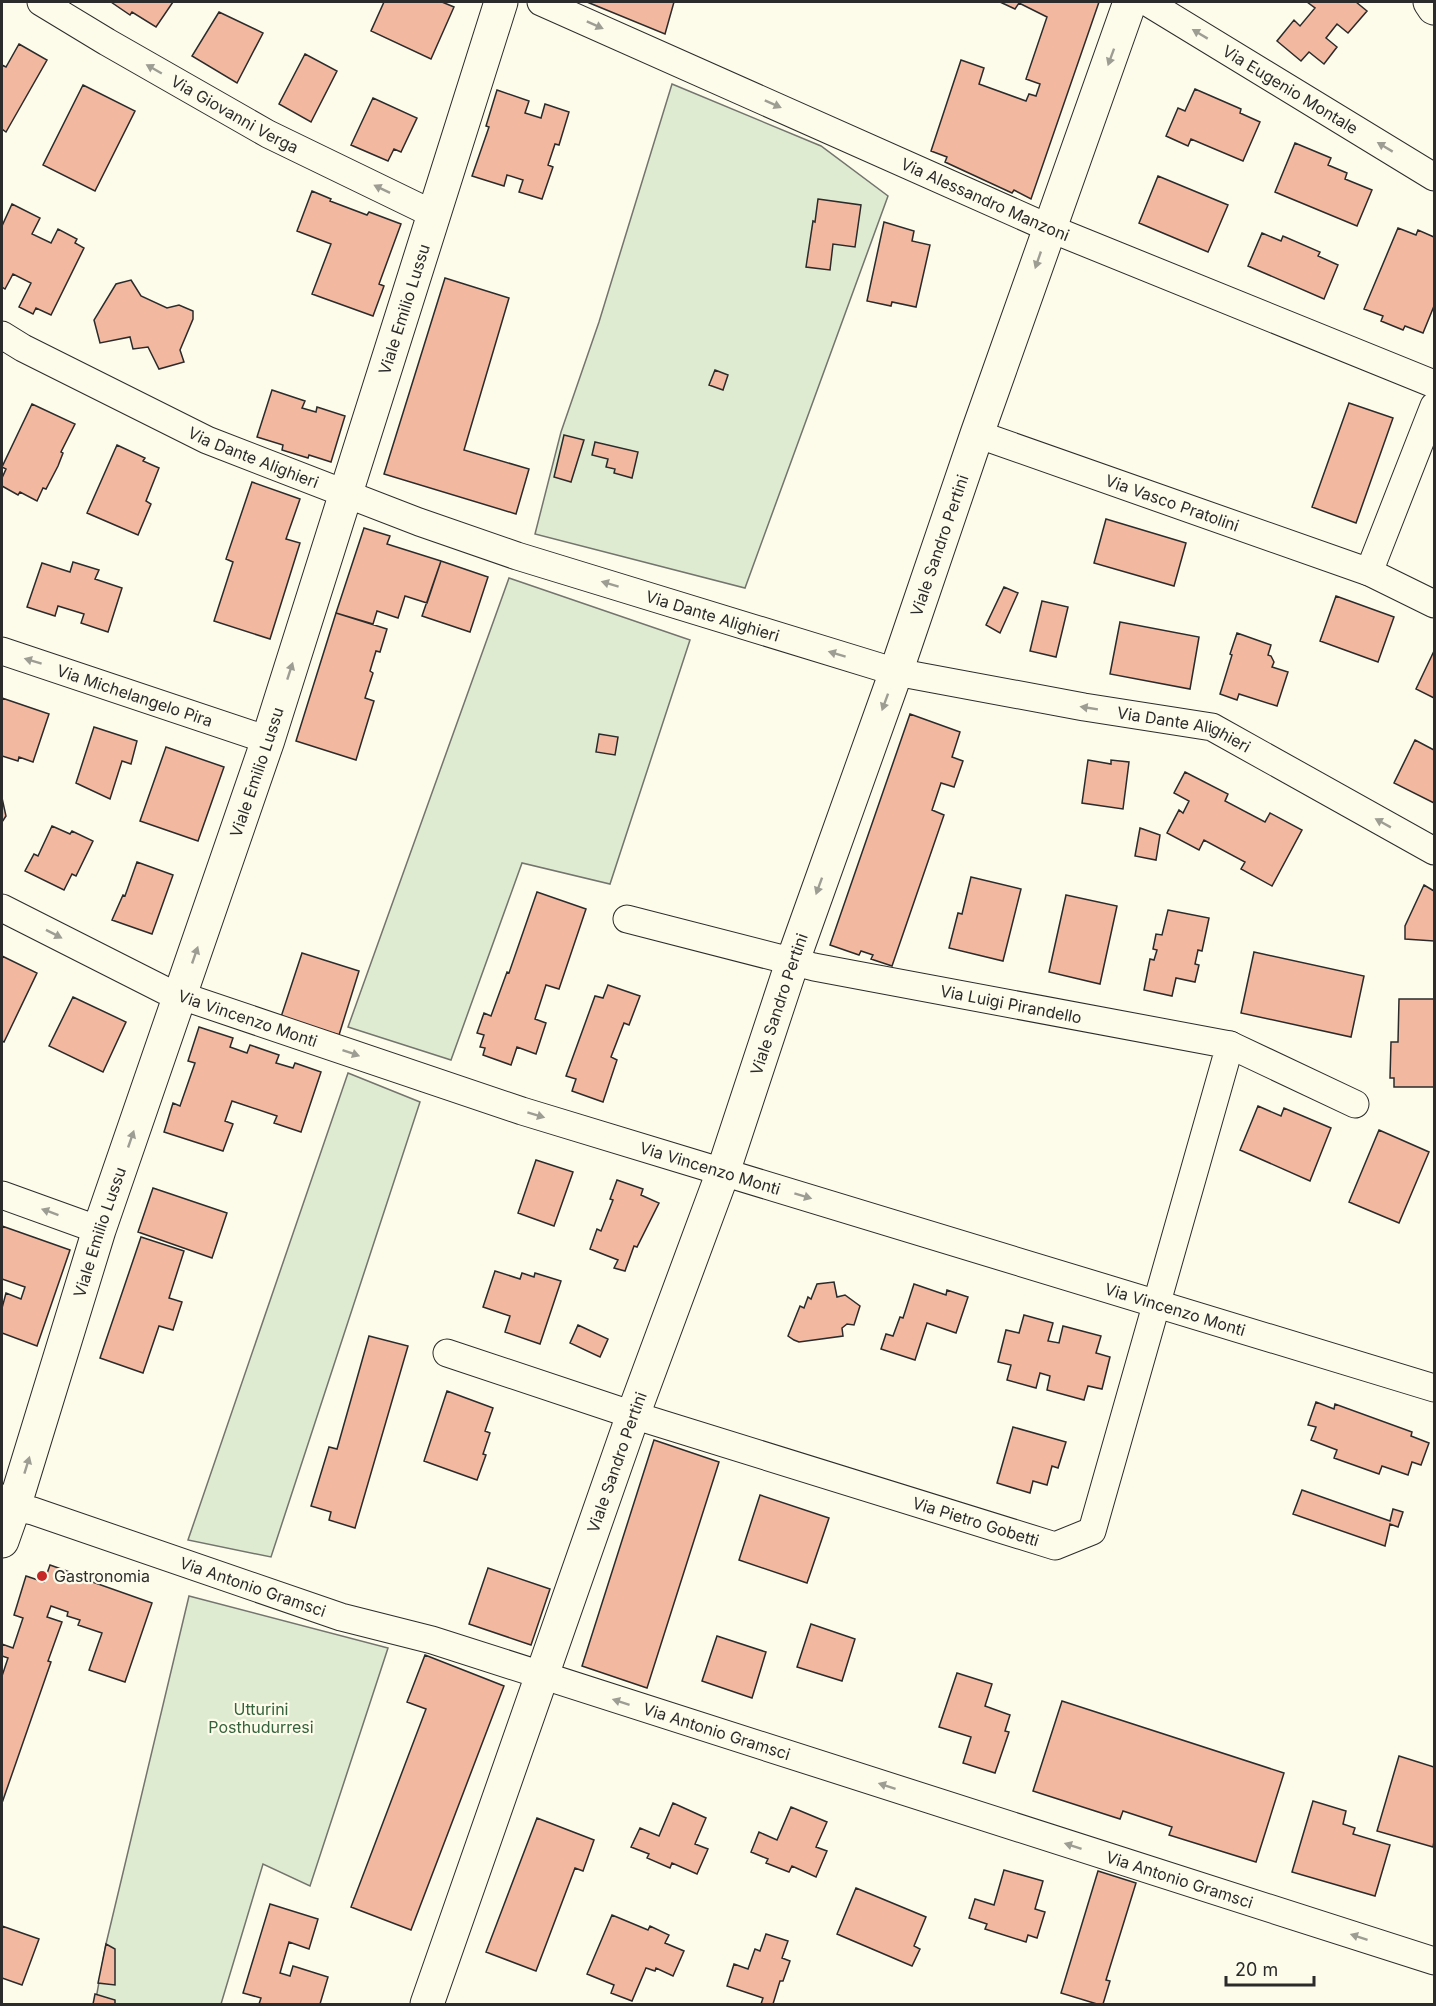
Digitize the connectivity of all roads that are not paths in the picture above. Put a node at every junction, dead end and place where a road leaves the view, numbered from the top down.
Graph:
1 (41, 2) edge
2 (501, 2) edge
3 (541, 2) edge
4 (1130, 2) edge
5 (1147, 2) edge
6 (1430, 2) edge
7 (1434, 8) edge
8 (1434, 177) edge
9 (435, 215) junction
10 (1049, 228) junction
11 (2, 335) edge
12 (1434, 384) edge
13 (1434, 406) edge
14 (977, 434) junction
15 (347, 493) junction
16 (1369, 572) junction
17 (1434, 604) edge
18 (2, 651) edge
19 (896, 672) junction
20 (268, 740) junction
21 (1434, 851) edge
22 (2, 908) edge
23 (627, 919) dead end
24 (792, 963) junction
25 (181, 996) junction
26 (1230, 1045) junction
27 (1355, 1104) dead end
28 (723, 1172) junction
29 (2, 1195) edge
30 (99, 1230) junction
31 (1155, 1304) junction
32 (447, 1353) dead end
33 (1434, 1388) edge
34 (633, 1415) junction
35 (8, 1503) edge
36 (2, 1540) edge
37 (542, 1676) junction
38 (1434, 1961) edge
39 (427, 2004) edge

9 -> 1 street, Via Giovanni Verga
2 - 9 street, Viale Emilio Lussu
3 -> 10 street, Via Alessandro Manzoni
4 -> 10 street, Viale Sandro Pertini
8 -> 5 street, Via Eugenio Montale
6 - 7 street
9 - 15 street, Viale Emilio Lussu
10 - 12 street, Via Alessandro Manzoni
10 -> 14 street, Viale Sandro Pertini
11 - 15 street, Via Dante Alighieri
13 - 16 street
14 - 16 street, Via Vasco Pratolini
14 - 19 street, Viale Sandro Pertini
19 -> 15 street, Via Dante Alighieri
20 -> 15 street, Viale Emilio Lussu
16 - 17 street, Via Vasco Pratolini
20 -> 18 street, Via Michelangelo Pira
21 -> 19 street, Via Dante Alighieri
19 -> 24 street, Viale Sandro Pertini
25 -> 20 street, Viale Emilio Lussu
22 -> 25 street, Via Vincenzo Monti
23 - 24 street, Via Luigi Pirandello
24 - 26 street, Via Luigi Pirandello
24 - 28 street, Viale Sandro Pertini
25 -> 28 street, Via Vincenzo Monti
30 -> 25 street, Viale Emilio Lussu
26 - 27 street, Via Luigi Pirandello
26 - 31 street
28 -> 31 street, Via Vincenzo Monti
28 - 34 street, Viale Sandro Pertini
30 -> 29 street
35 -> 30 street, Viale Emilio Lussu
31 - 33 street, Via Vincenzo Monti
31 - 34 street, Via Pietro Gobetti
32 - 34 street
34 - 37 street, Viale Sandro Pertini
35 - 36 street, Viale Emilio Lussu
35 - 37 street, Via Antonio Gramsci
38 -> 37 street, Via Antonio Gramsci
37 - 39 street, Viale Sandro Pertini

